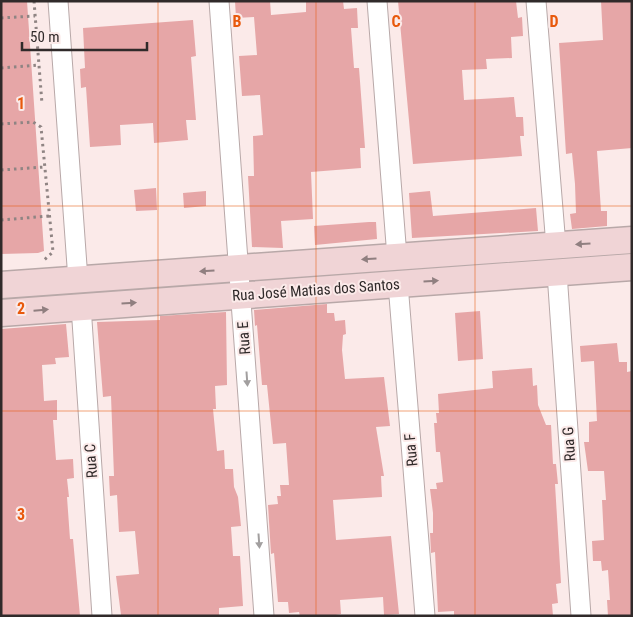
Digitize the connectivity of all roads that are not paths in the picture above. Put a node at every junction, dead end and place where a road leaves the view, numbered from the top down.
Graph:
1 (58, 1) edge
2 (219, 1) edge
3 (377, 1) edge
4 (536, 1) edge
5 (632, 240) edge
6 (556, 246) junction
7 (397, 257) junction
8 (632, 267) edge
9 (239, 268) junction
10 (557, 272) junction
11 (78, 280) junction
12 (398, 284) junction
13 (1, 285) edge
14 (241, 295) junction
15 (81, 306) junction
16 (1, 313) edge
17 (102, 616) edge
18 (264, 616) edge
19 (425, 616) edge
20 (581, 616) edge

1 - 11 street
2 - 9 street, Rua E
3 - 7 street
4 - 6 street
5 -> 6 main road, Rua José Matias dos Santos
6 - 7 main road, Rua José Matias dos Santos
7 -> 9 main road, Rua José Matias dos Santos
8 - 10 main road, Rua José Matias dos Santos
9 -> 11 main road, Rua José Matias dos Santos
9 - 14 street, Rua E
12 -> 10 main road, Rua José Matias dos Santos
10 - 20 street, Rua G
11 - 13 main road, Rua José Matias dos Santos
12 - 14 main road, Rua José Matias dos Santos
12 - 19 street, Rua F
15 -> 14 main road, Rua José Matias dos Santos
14 -> 18 street, Rua E
16 -> 15 main road, Rua José Matias dos Santos
15 - 17 street, Rua C

